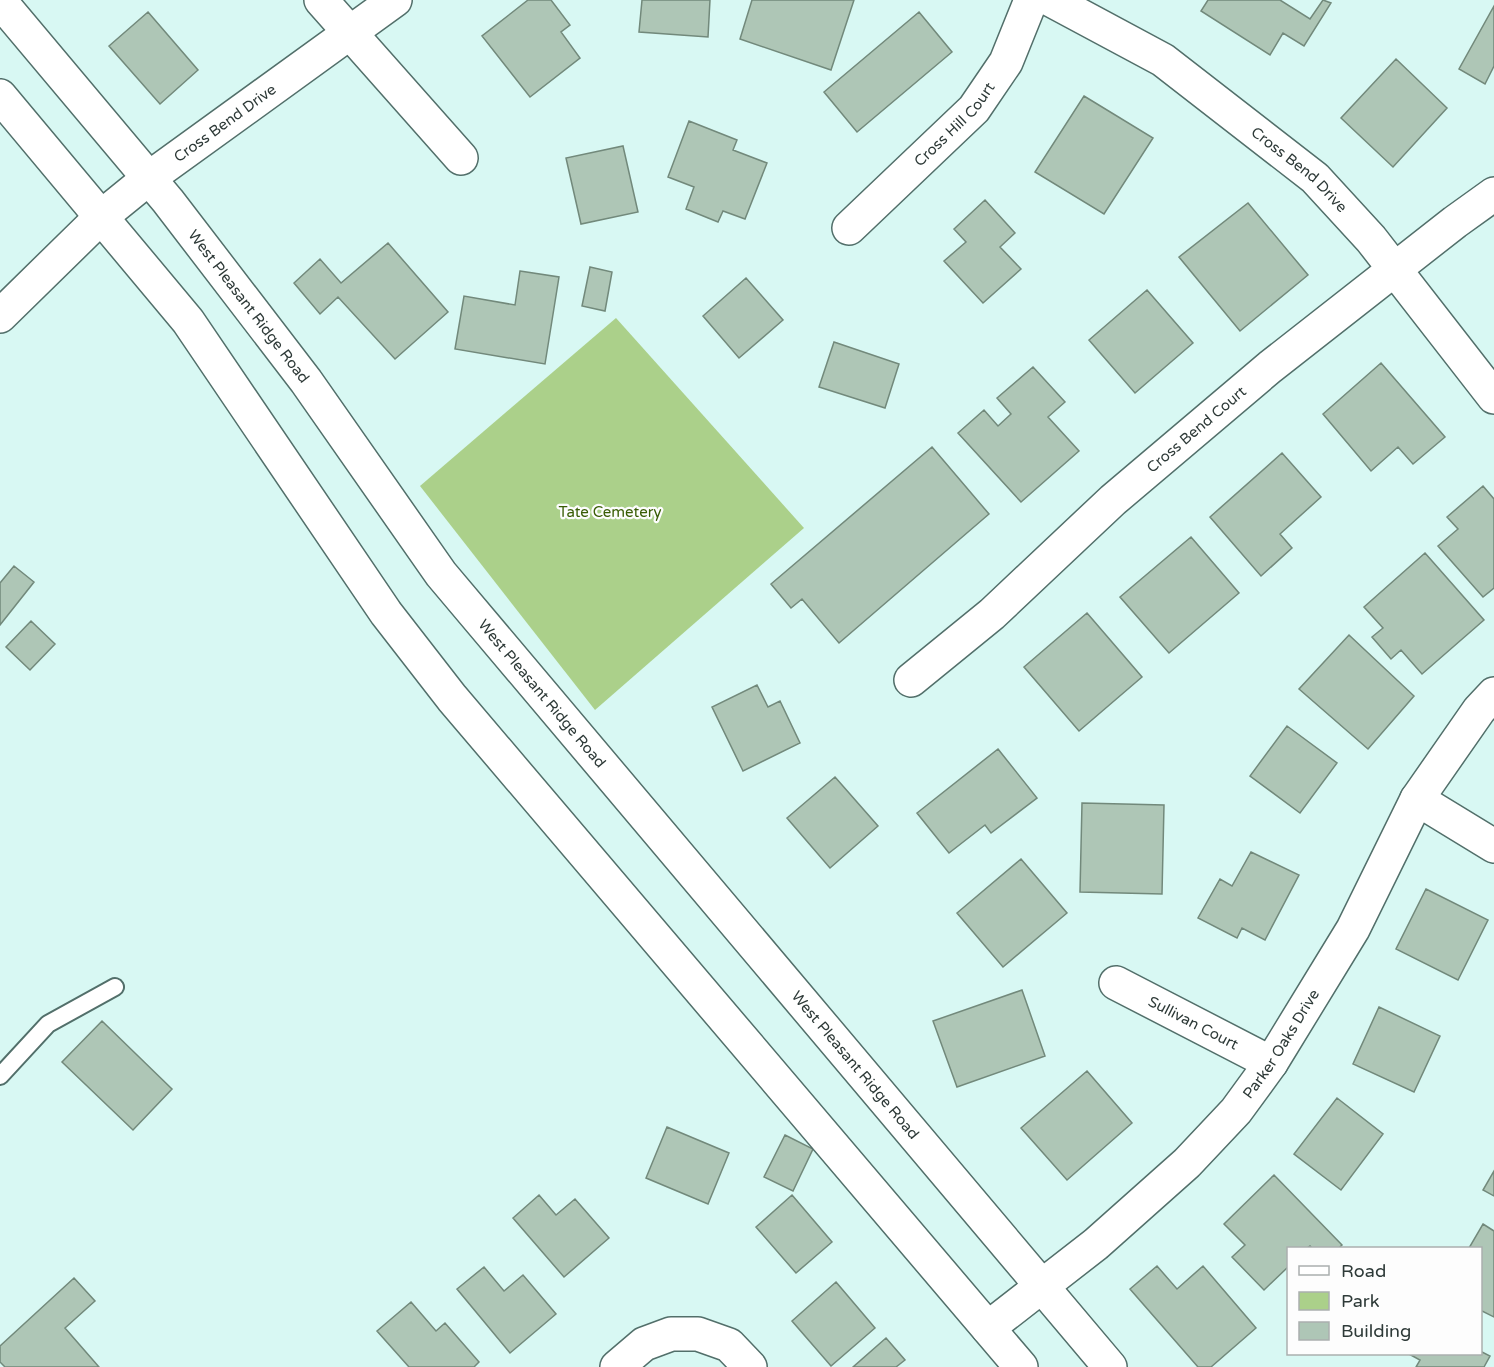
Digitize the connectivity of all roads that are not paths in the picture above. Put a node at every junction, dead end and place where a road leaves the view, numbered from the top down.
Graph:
1 (321, 0) edge
2 (395, 0) edge
3 (1031, 0) edge
4 (1051, 0) edge
5 (0, 1) edge
6 (351, 32) junction
7 (0, 96) edge
8 (460, 158) dead end
9 (149, 178) junction
10 (1494, 194) edge
11 (101, 217) junction
12 (849, 228) dead end
13 (1393, 270) junction
14 (0, 315) edge
15 (1494, 397) edge
16 (911, 680) dead end
17 (1494, 694) edge
18 (1417, 799) junction
19 (1494, 846) edge
20 (1116, 983) dead end
21 (115, 987) dead end
22 (1271, 1063) junction
23 (0, 1076) edge
24 (1042, 1287) junction
25 (988, 1328) junction
26 (617, 1367) edge
27 (750, 1367) edge
28 (1021, 1367) edge
29 (1110, 1367) edge

1 - 6 street
2 - 6 street, Cross Bend Drive
3 - 12 street, Cross Hill Court
4 - 13 street, Cross Bend Drive
5 - 9 street, West Pleasant Ridge Road
6 - 8 street
6 - 9 street, Cross Bend Drive
7 - 11 street
9 - 11 street, Cross Bend Drive
9 - 24 street, West Pleasant Ridge Road
10 - 13 street, Cross Bend Court
11 - 14 street
11 - 25 street
13 - 15 street, Cross Bend Drive
13 - 16 street, Cross Bend Court
17 - 18 street, Parker Oaks Drive
18 - 19 street
18 - 22 street, Parker Oaks Drive
20 - 22 street, Sullivan Court
21 - 23 lane
22 - 24 street, Parker Oaks Drive
24 - 25 street, Parker Oaks Drive
24 - 29 street, West Pleasant Ridge Road
25 - 28 street
26 - 27 street

